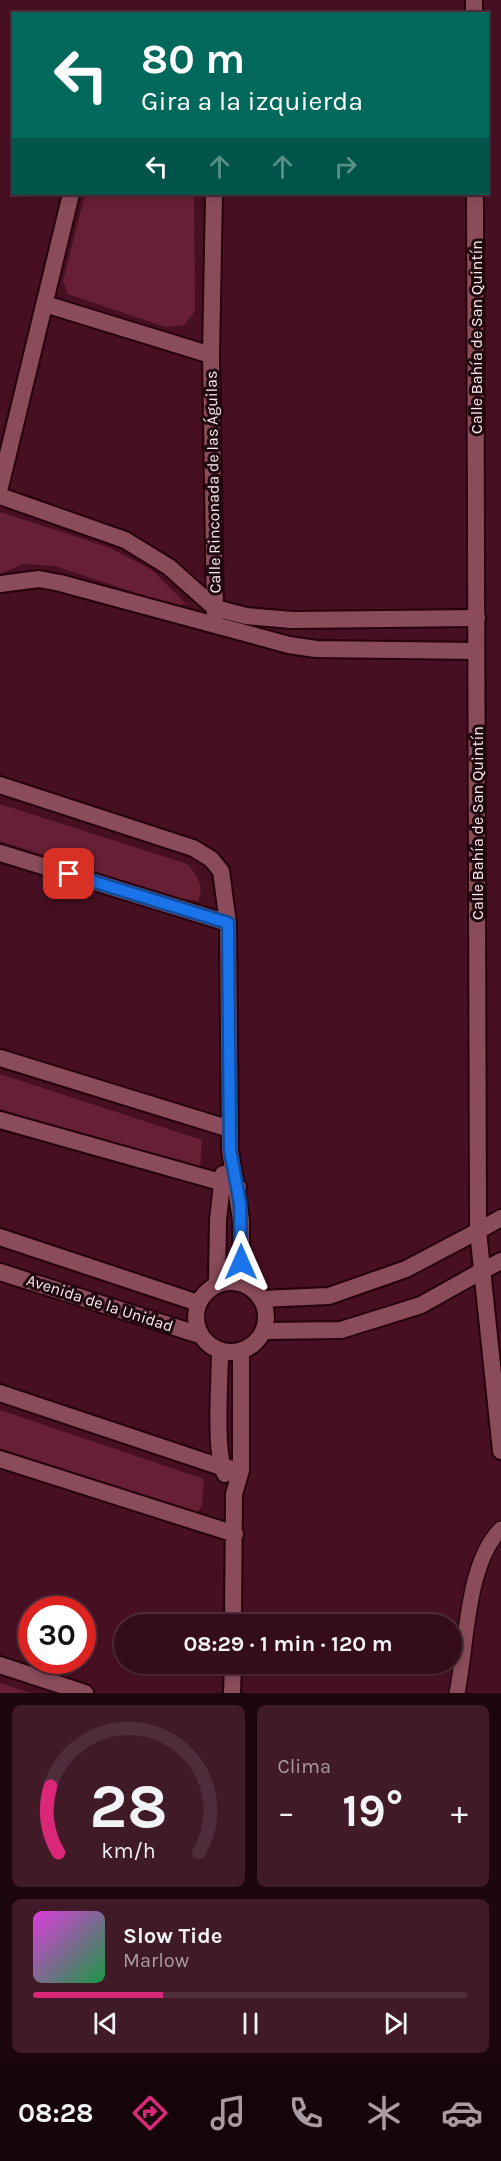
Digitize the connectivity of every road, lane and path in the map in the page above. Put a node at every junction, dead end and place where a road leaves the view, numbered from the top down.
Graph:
1 (71, 195) edge
2 (214, 195) edge
3 (475, 195) edge
4 (45, 304) junction
5 (211, 355) junction
6 (0, 487) edge
7 (0, 496) edge
8 (0, 584) edge
9 (215, 608) junction
10 (477, 618) junction
11 (215, 626) junction
12 (476, 651) junction
13 (0, 785) edge
14 (0, 853) edge
15 (228, 923) junction
16 (0, 1058) edge
17 (0, 1120) edge
18 (230, 1129) junction
19 (230, 1150) junction
20 (220, 1184) junction
21 (238, 1187) junction
22 (501, 1218) edge
23 (478, 1231) junction
24 (0, 1238) edge
25 (501, 1261) edge
26 (0, 1272) edge
27 (480, 1272) junction
28 (241, 1283) junction
29 (217, 1284) junction
30 (261, 1299) junction
31 (198, 1303) junction
32 (264, 1331) junction
33 (200, 1335) junction
34 (220, 1351) junction
35 (241, 1351) junction
36 (0, 1393) edge
37 (501, 1451) edge
38 (0, 1459) edge
39 (221, 1467) junction
40 (241, 1470) junction
41 (234, 1494) junction
42 (501, 1529) edge
43 (235, 1534) junction
44 (233, 1614) edge
45 (0, 1665) edge
46 (233, 1674) edge
47 (85, 1693) edge
48 (232, 1693) edge
49 (456, 1693) edge

1 - 4 street
2 - 5 street, Calle Rinconada de las Águilas
3 - 10 street, Calle Bahía de San Quintín
4 - 5 street, Calle Rinconada de las Águilas
4 - 6 street
5 - 9 street, Calle Rinconada de las Águilas
7 - 9 street, Calle Rinconada de las Águilas
8 - 11 street
9 - 10 street, Calle Rinconada de las Águilas
9 - 11 street, Calle Rinconada de las Águilas
10 - 12 street, Calle Bahía de San Quintín
11 - 12 street
12 - 23 street, Calle Bahía de San Quintín
13 - 15 street
14 - 15 street
15 - 18 street
16 - 18 street
17 - 20 street
18 - 19 street
19 - 20 street
19 - 21 street
20 - 21 street
20 - 29 street
21 - 28 street
22 - 23 street
23 - 27 street, Calle Bahía de San Quintín
23 - 30 street
24 - 31 street, Avenida de la Unidad
25 - 27 street
26 - 33 street, Avenida de la Unidad
27 - 32 street
27 - 37 street, Calle Bahía de San Quintín
28 - 29 street
28 - 30 street
29 - 31 street
30 - 32 street
31 - 33 street
32 - 35 street
33 - 34 street
34 - 35 street
34 - 39 street
35 - 40 street
36 - 39 street
38 - 43 street
39 - 40 street
39 - 41 street
40 - 41 street
41 - 43 street
42 - 49 lane
43 - 44 street
45 - 47 street
46 - 48 street

